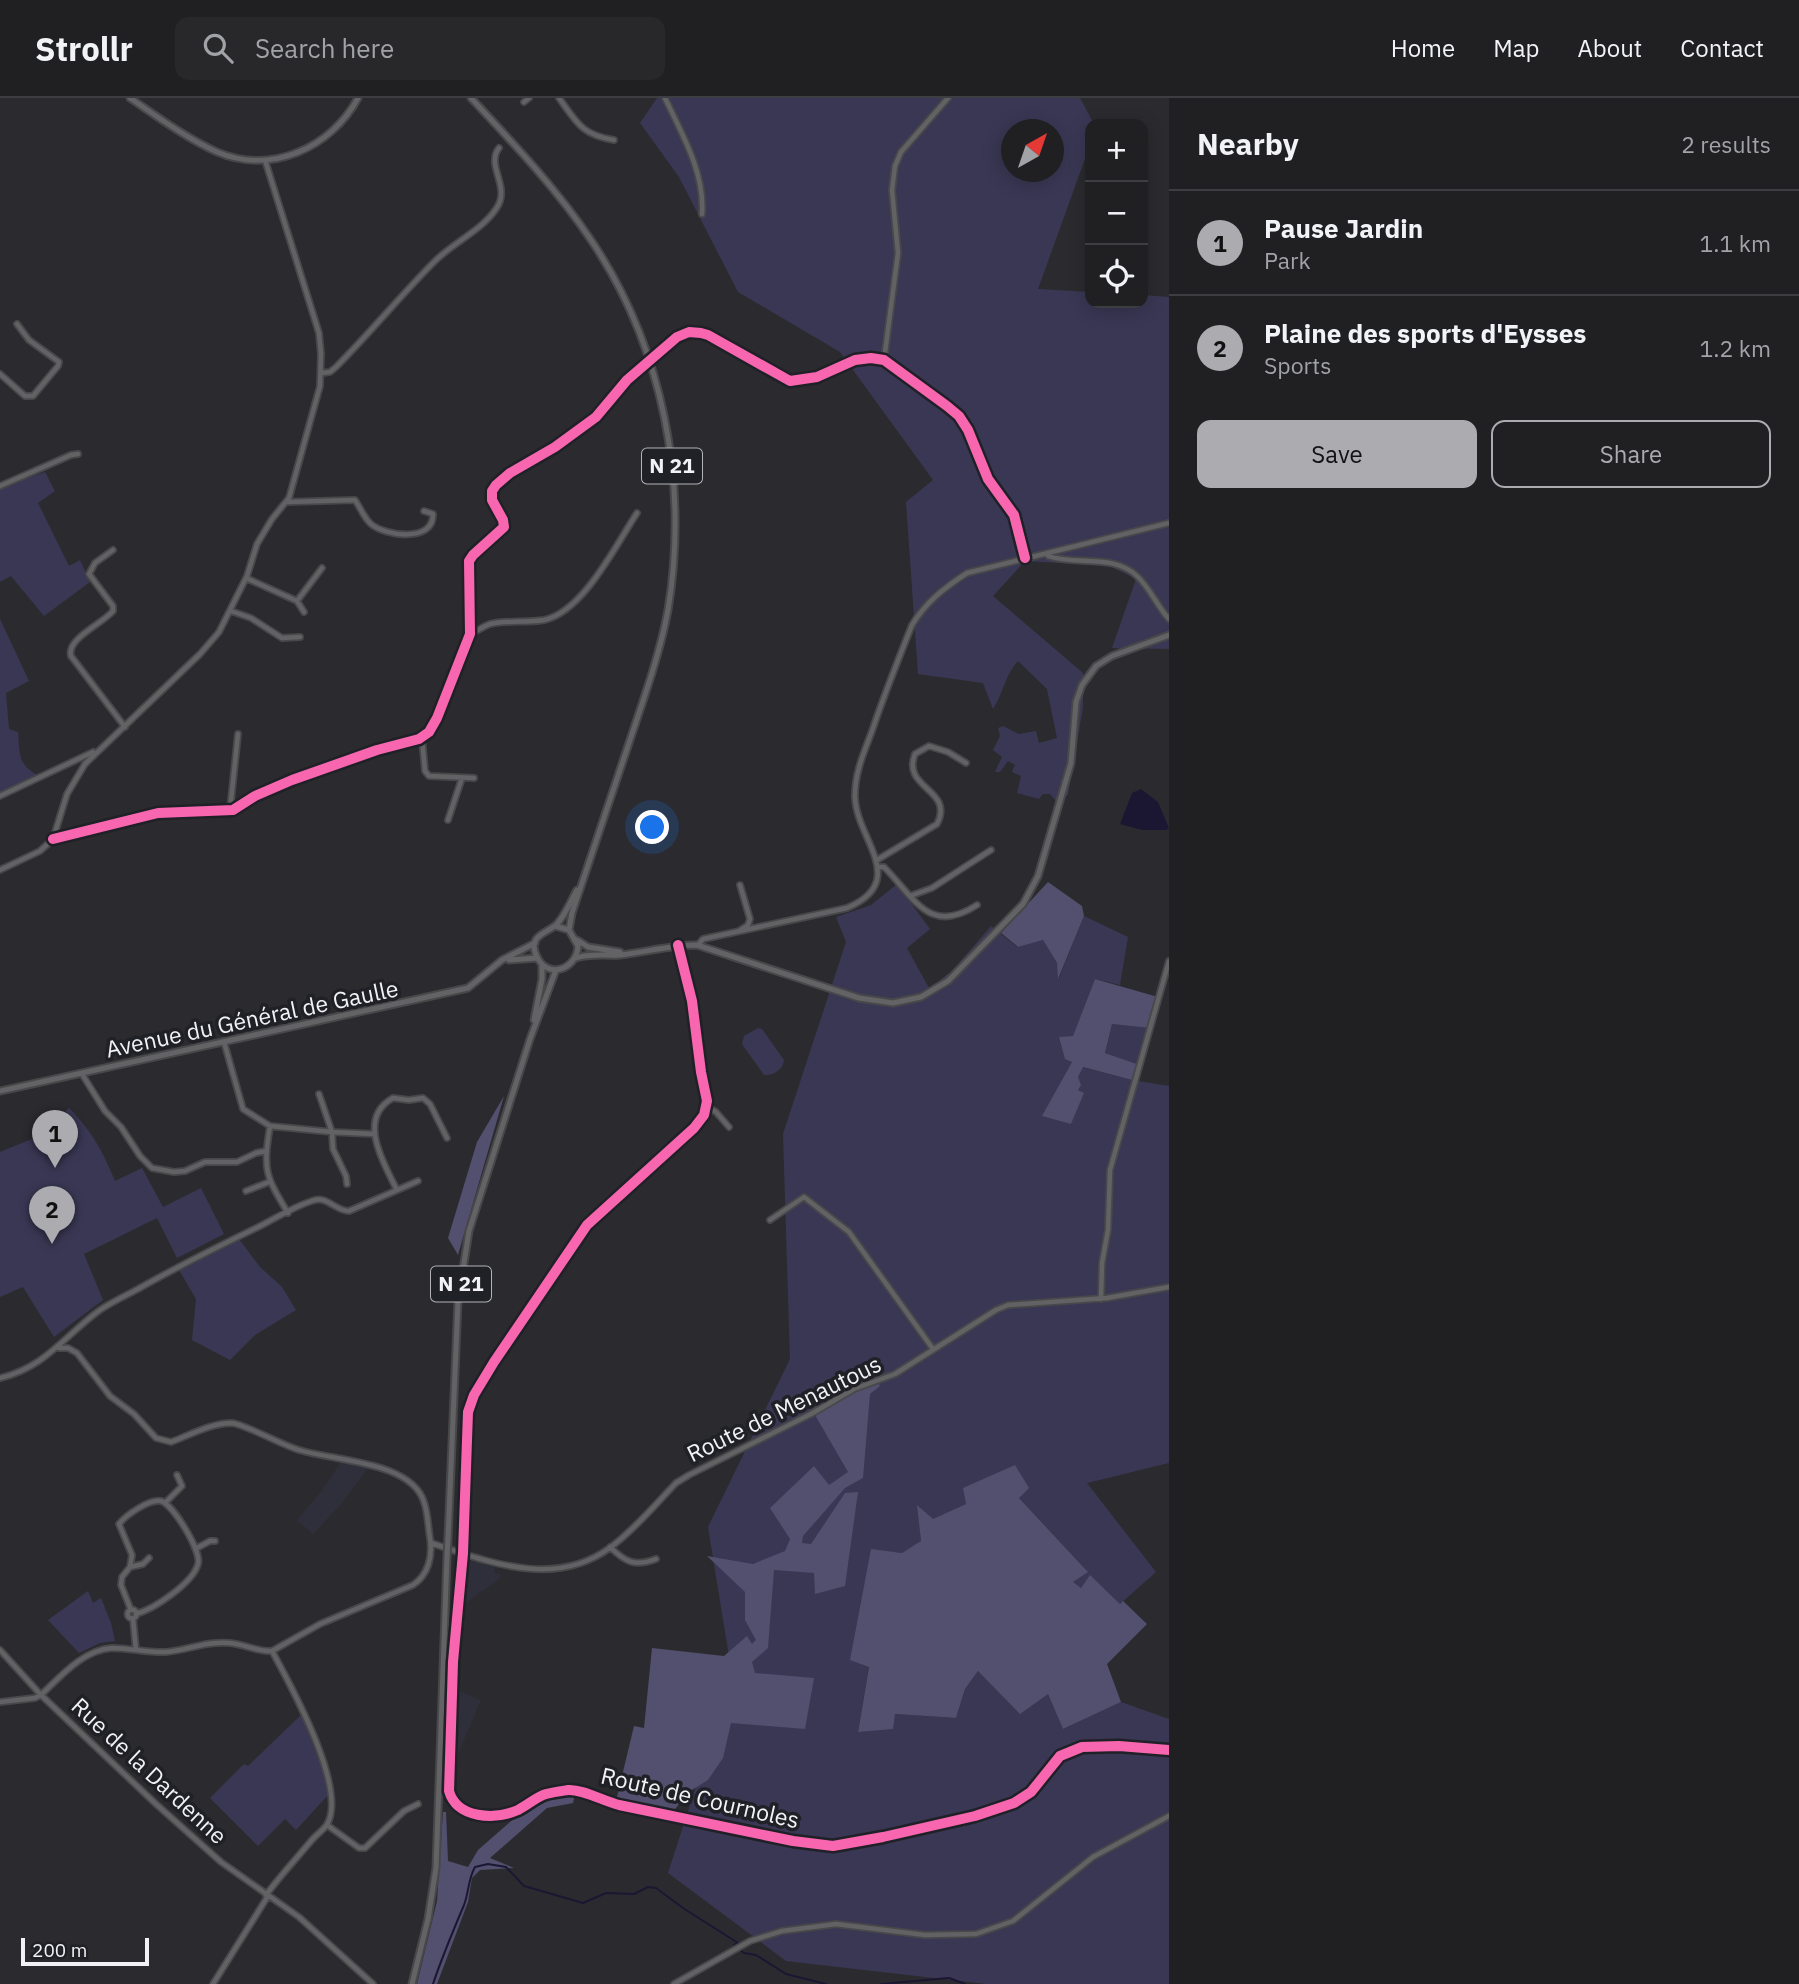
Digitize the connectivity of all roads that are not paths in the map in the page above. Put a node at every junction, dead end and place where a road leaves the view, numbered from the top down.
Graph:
1 (130, 98) edge
2 (358, 98) edge
3 (471, 98) edge
4 (529, 98) edge
5 (559, 98) edge
6 (665, 98) edge
7 (948, 98) edge
8 (524, 103) dead end
9 (614, 140) dead end
10 (499, 148) dead end
11 (265, 160) junction
12 (702, 214) dead end
13 (17, 324) dead end
14 (884, 360) junction
15 (321, 373) junction
16 (0, 374) edge
17 (78, 454) dead end
18 (0, 486) edge
19 (286, 502) junction
20 (424, 511) dead end
21 (637, 513) dead end
22 (1169, 523) edge
23 (113, 550) dead end
24 (1047, 552) junction
25 (1025, 558) junction
26 (322, 568) dead end
27 (246, 578) junction
28 (297, 601) junction
29 (231, 611) junction
30 (304, 612) dead end
31 (1169, 620) edge
32 (470, 634) junction
33 (1169, 635) edge
34 (300, 637) dead end
35 (125, 727) junction
36 (238, 734) dead end
37 (422, 738) junction
38 (97, 750) junction
39 (966, 763) dead end
40 (462, 777) junction
41 (474, 778) dead end
42 (0, 796) edge
43 (230, 810) junction
44 (448, 820) dead end
45 (53, 839) junction
46 (992, 850) dead end
47 (877, 860) junction
48 (879, 867) junction
49 (0, 870) edge
50 (583, 881) junction
51 (740, 885) dead end
52 (910, 896) junction
53 (977, 905) dead end
54 (555, 926) junction
55 (569, 930) junction
56 (738, 932) junction
57 (576, 940) junction
58 (535, 943) junction
59 (678, 945) junction
60 (697, 945) junction
61 (634, 953) junction
62 (537, 958) junction
63 (576, 958) junction
64 (502, 960) junction
65 (1169, 961) edge
66 (542, 965) junction
67 (556, 970) junction
68 (530, 1039) junction
69 (224, 1042) junction
70 (82, 1074) junction
71 (0, 1091) edge
72 (319, 1094) dead end
73 (706, 1106) junction
74 (327, 1119) junction
75 (270, 1126) junction
76 (729, 1127) dead end
77 (320, 1130) junction
78 (332, 1132) junction
79 (374, 1134) junction
80 (447, 1138) dead end
81 (266, 1151) junction
82 (418, 1181) dead end
83 (269, 1182) junction
84 (347, 1184) dead end
85 (397, 1190) junction
86 (246, 1191) dead end
87 (288, 1213) junction
88 (770, 1220) dead end
89 (1169, 1287) edge
90 (1101, 1299) junction
91 (59, 1348) junction
92 (933, 1349) junction
93 (0, 1378) edge
94 (177, 1475) dead end
95 (165, 1503) junction
96 (215, 1541) dead end
97 (431, 1543) junction
98 (197, 1548) junction
99 (610, 1548) junction
100 (463, 1553) junction
101 (149, 1558) dead end
102 (656, 1559) dead end
103 (130, 1567) junction
104 (133, 1614) junction
105 (0, 1650) edge
106 (136, 1650) junction
107 (272, 1651) junction
108 (41, 1695) junction
109 (0, 1702) edge
110 (1169, 1750) edge
111 (418, 1804) dead end
112 (1169, 1816) edge
113 (327, 1825) junction
114 (267, 1895) junction
115 (682, 1982) edge
116 (213, 1984) edge
117 (373, 1984) edge
118 (412, 1984) edge
119 (674, 1984) edge

1 - 11 main road
2 - 11 main road
3 - 50 main road, N 21
4 - 8 street
5 - 9 street
6 - 12 street
7 - 14 street
10 - 15 street
11 - 15 street
13 - 16 street
14 - 25 street
14 - 32 street, bridge
15 - 19 street
17 - 18 street
19 - 20 street
19 - 27 street
21 - 32 street
22 - 24 street
23 - 35 street
24 - 25 street
24 - 31 street
25 - 47 street
26 - 28 street
27 - 28 street
27 - 29 street
28 - 30 street
29 - 34 street
29 - 35 street
32 - 37 street
33 - 60 main road
35 - 38 street
36 - 43 street
37 - 40 street
37 - 43 street
38 - 42 street
38 - 45 street
39 - 47 street
40 - 41 street
40 - 44 street
43 - 45 street
45 - 49 street
46 - 52 street
47 - 48 street
48 - 52 street
48 - 56 street
50 - 54 main road, N 21
50 - 55 main road, N 21
51 - 56 street
52 - 53 street
54 - 55 main road
54 - 58 main road
55 - 57 main road
56 - 60 street
57 - 61 main road
57 - 63 main road
58 - 62 main road
58 - 64 main road, Avenue du Général de Gaulle
59 - 60 main road
59 - 61 main road
59 - 73 street
61 - 63 main road
62 - 64 main road
62 - 66 main road
63 - 67 main road
64 - 69 main road, Avenue du Général de Gaulle
65 - 90 street
66 - 67 main road
66 - 68 main road, N 21
67 - 68 main road, N 21
68 - 118 main road, N 21, bridge
69 - 70 main road, Avenue du Général de Gaulle
69 - 75 street
70 - 71 main road, Avenue du Général de Gaulle
70 - 81 street
72 - 74 street
73 - 76 street
73 - 100 street, Route de Cournoles
74 - 77 street
74 - 78 street
75 - 77 street
75 - 81 street
77 - 78 street
78 - 79 street
78 - 84 street
79 - 80 street
79 - 85 street
81 - 83 street
82 - 85 street
83 - 86 street
83 - 87 street
85 - 87 street
87 - 91 street
88 - 92 street
89 - 90 street, Route de Menautous
90 - 92 street, Route de Menautous
91 - 93 street
91 - 97 street
92 - 99 street, Route de Menautous
94 - 95 street
95 - 98 street
95 - 103 street
96 - 98 street
97 - 100 street, Route de Menautous
97 - 107 street
98 - 104 street
99 - 100 street, Route de Menautous
99 - 102 street
100 - 110 street, Route de Cournoles
101 - 103 street
103 - 104 street
104 - 106 street
105 - 108 street
106 - 107 street
106 - 108 street
107 - 113 street
108 - 109 street, Rue de la Dardenne
108 - 114 street, Rue de la Dardenne
111 - 113 street
112 - 115 street
113 - 114 street
114 - 116 street
114 - 117 street, Rue de la Dardenne
115 - 119 street

